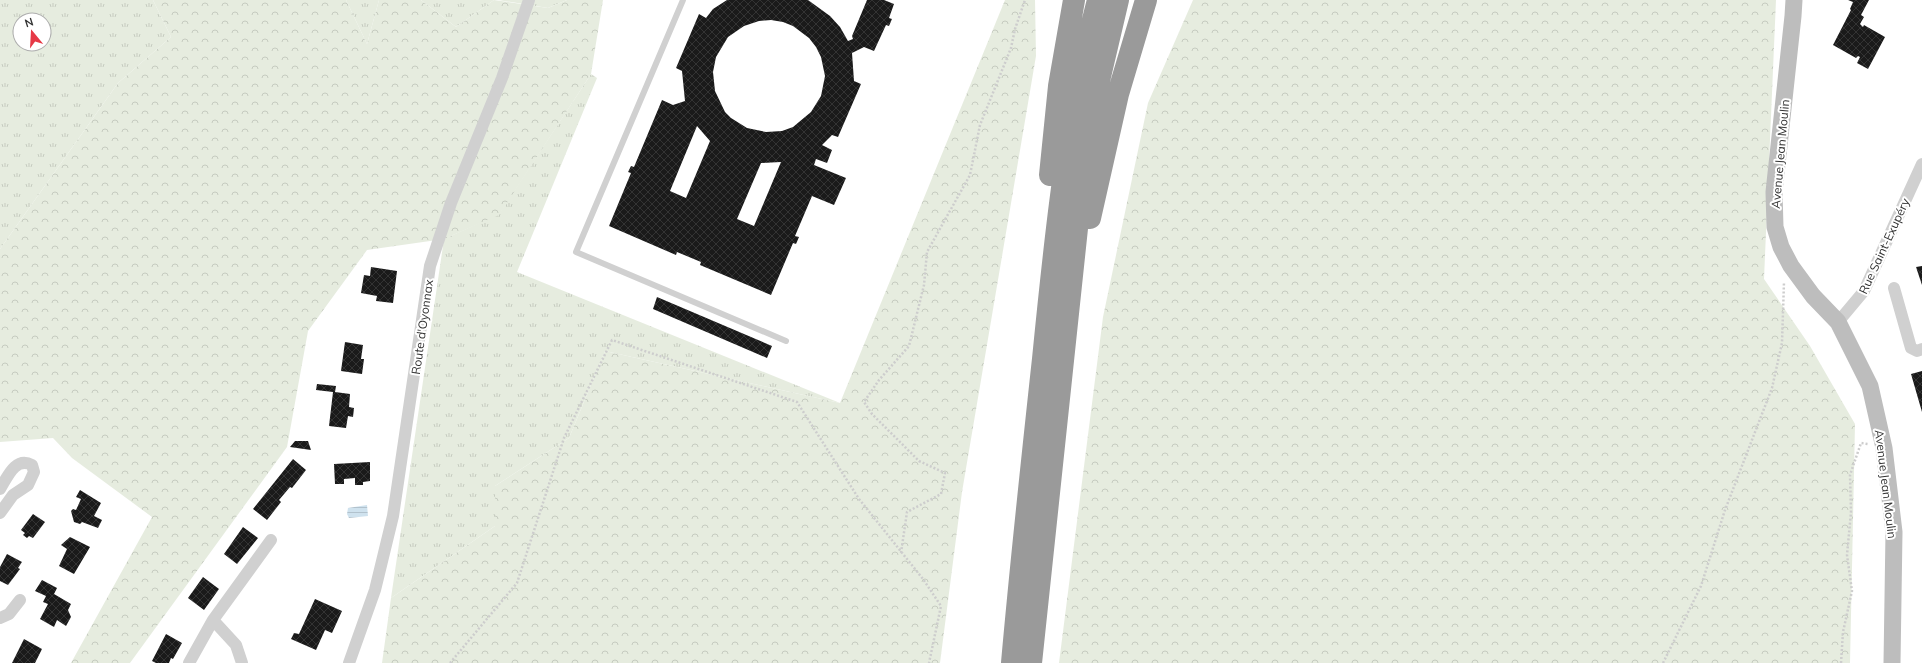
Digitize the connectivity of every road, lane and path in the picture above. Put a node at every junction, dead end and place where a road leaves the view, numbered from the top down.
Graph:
1 (529, 0) edge
2 (683, 0) edge
3 (1025, 0) edge
4 (1074, 0) edge
5 (1098, 0) edge
6 (1118, 0) edge
7 (1146, 0) edge
8 (1794, 0) edge
9 (1922, 164) edge
10 (1785, 254) junction
11 (1894, 288) dead end
12 (1838, 322) junction
13 (786, 340) dead end
14 (1064, 345) junction
15 (1922, 349) edge
16 (1038, 400) junction
17 (1884, 448) junction
18 (0, 489) edge
19 (0, 513) edge
20 (271, 540) dead end
21 (901, 553) junction
22 (20, 600) dead end
23 (0, 618) edge
24 (213, 620) junction
25 (189, 663) edge
26 (242, 663) edge
27 (349, 663) edge
28 (450, 663) edge
29 (929, 663) edge
30 (1012, 663) edge
31 (1031, 663) edge
32 (1663, 663) edge
33 (1840, 663) edge
34 (1892, 663) edge

1 - 27 street, Route d'Oyonnax
2 - 13 lane
3 - 21 path
4 - 16 highway
5 - 16 highway
6 - 14 highway
7 - 14 highway
8 - 10 street, Avenue Jean Moulin
9 - 12 street, Rue Saint-Exupéry
10 - 12 street, Avenue Jean Moulin
10 - 32 path
11 - 15 street
12 - 17 street, Avenue Jean Moulin
14 - 31 highway
16 - 30 highway
17 - 33 path
17 - 34 street, Avenue Jean Moulin
18 - 19 street
20 - 24 street
21 - 28 path
21 - 29 path
22 - 23 street
24 - 25 street
24 - 26 street

